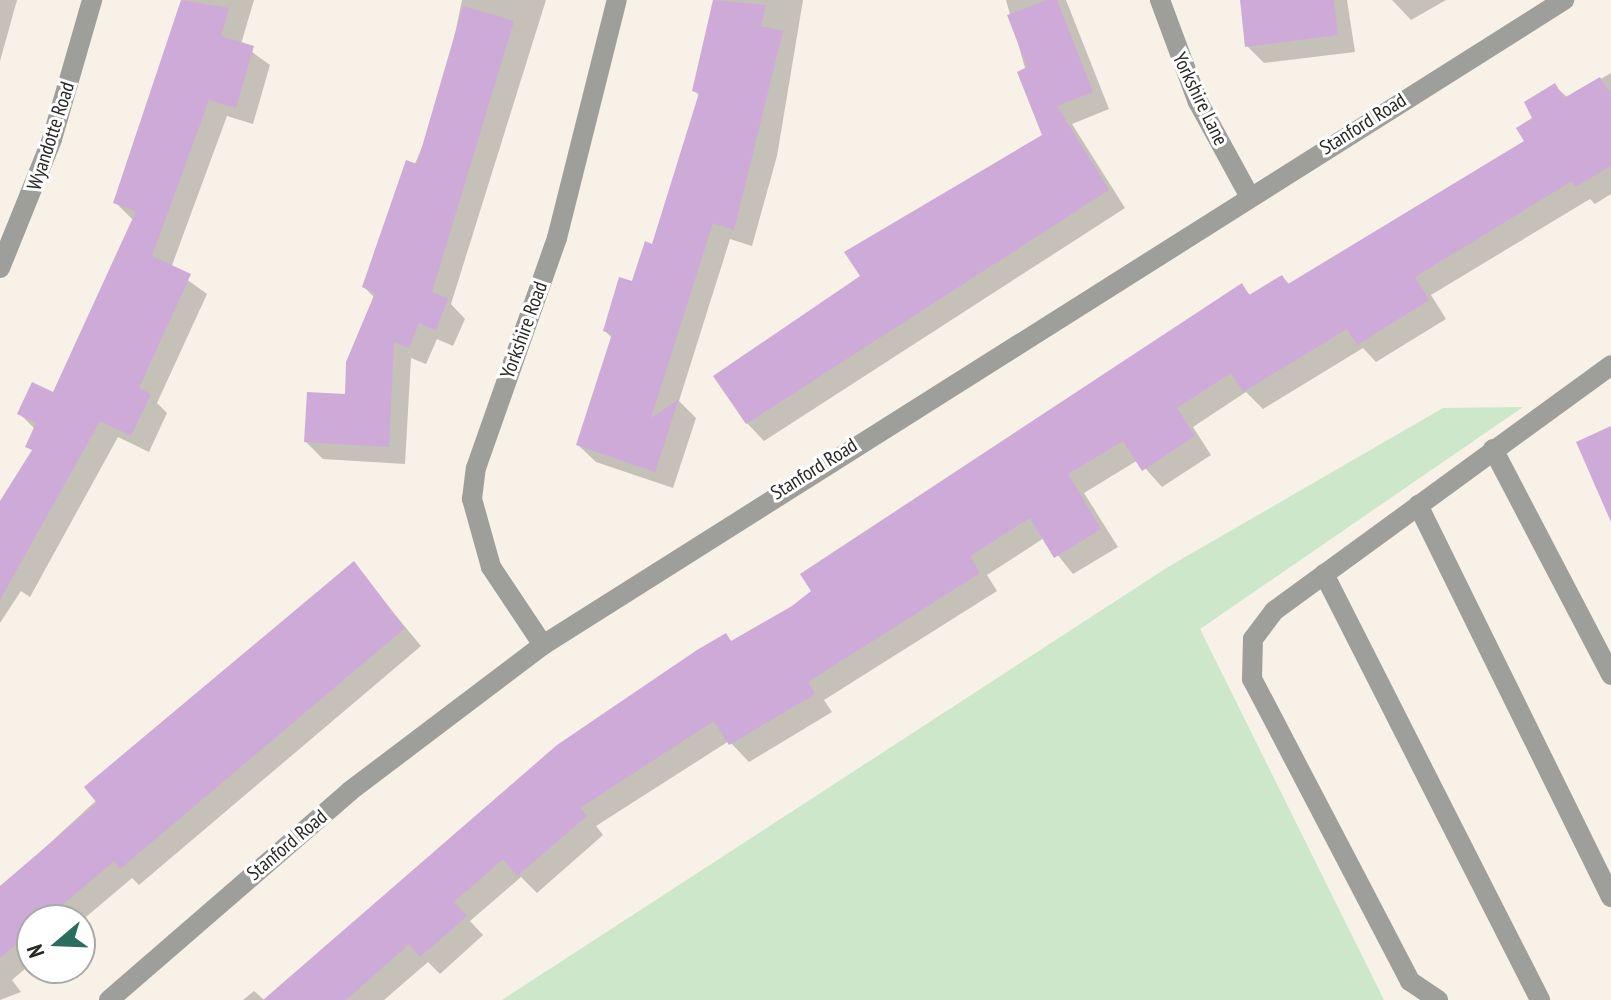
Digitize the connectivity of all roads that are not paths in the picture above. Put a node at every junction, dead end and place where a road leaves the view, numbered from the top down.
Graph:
1 (92, 0) edge
2 (617, 0) edge
3 (1160, 0) edge
4 (1564, 0) edge
5 (1249, 195) junction
6 (0, 268) edge
7 (1611, 365) edge
8 (1493, 449) junction
9 (1418, 505) junction
10 (1324, 574) junction
11 (543, 645) junction
12 (1611, 675) edge
13 (1611, 897) edge
14 (109, 1000) edge
15 (1438, 1000) edge
16 (1540, 1000) edge

1 - 6 street, Wyandotte Road
2 - 11 street, Yorkshire Road
3 - 5 street, Yorkshire Lane
4 - 5 street, Stanford Road
5 - 11 street, Stanford Road
7 - 8 street
8 - 9 street
8 - 12 street
9 - 10 street
9 - 13 street
10 - 15 street
10 - 16 street
11 - 14 street, Stanford Road

